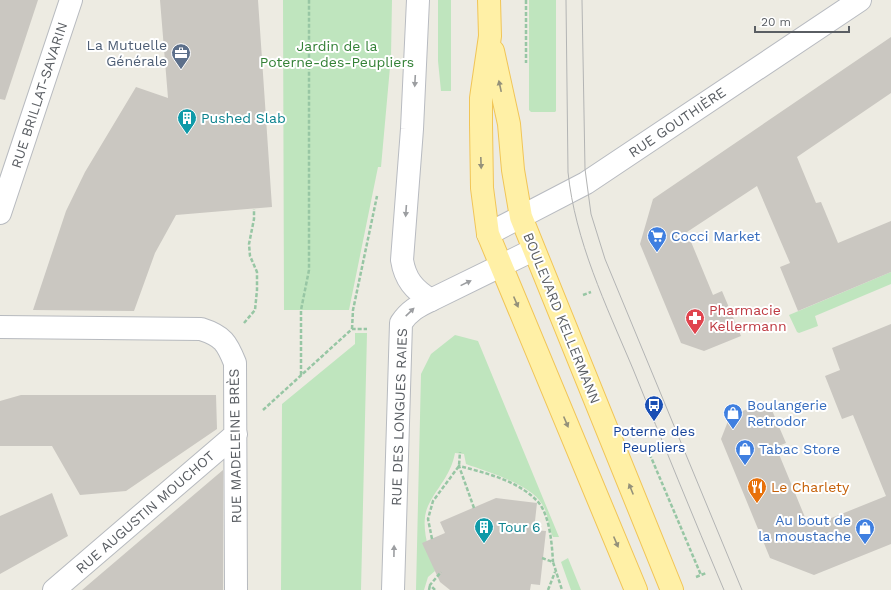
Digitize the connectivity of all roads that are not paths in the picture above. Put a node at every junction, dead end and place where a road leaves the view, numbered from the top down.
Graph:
1 (71, 0) edge
2 (418, 0) edge
3 (489, 0) edge
4 (860, 0) edge
5 (490, 36) junction
6 (0, 213) edge
7 (521, 217) junction
8 (488, 234) junction
9 (533, 250) junction
10 (501, 266) junction
11 (431, 300) junction
12 (0, 327) edge
13 (236, 434) junction
14 (54, 590) edge
15 (236, 590) edge
16 (393, 590) edge
17 (636, 590) edge
18 (672, 590) edge

1 - 6 street, RUE BRILLAT-SAVARIN
2 -> 11 street
3 - 5 main road, BOULEVARD KELLERMANN
4 - 7 street, RUE GOUTHIÈRE
7 -> 5 main road, BOULEVARD KELLERMANN
5 -> 8 main road, BOULEVARD KELLERMANN
7 - 8 street, RUE GOUTHIÈRE
7 - 9 main road, BOULEVARD KELLERMANN
8 - 10 main road, BOULEVARD KELLERMANN
9 - 10 street, RUE DES LONGUES RAIES
18 -> 9 main road, BOULEVARD KELLERMANN
11 -> 10 street, RUE DES LONGUES RAIES
10 -> 17 main road, BOULEVARD KELLERMANN
16 -> 11 street, RUE DES LONGUES RAIES
12 - 13 street, RUE MADELEINE BRÈS
13 - 14 street, RUE AUGUSTIN MOUCHOT
13 - 15 street, RUE MADELEINE BRÈS

